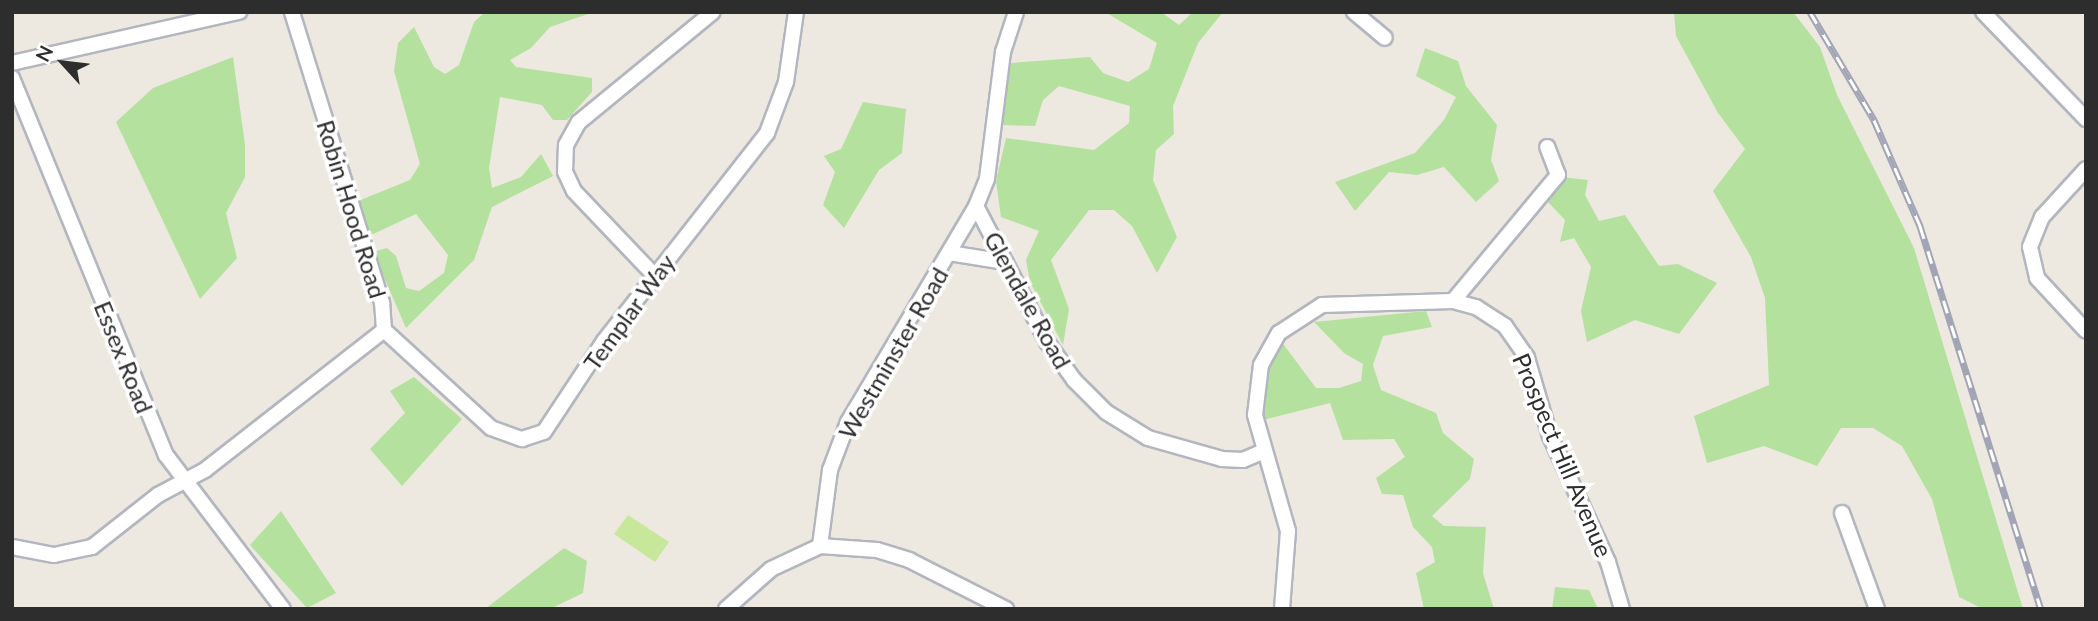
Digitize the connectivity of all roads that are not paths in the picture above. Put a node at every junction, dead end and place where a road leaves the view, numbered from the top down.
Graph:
1 (239, 12) edge
2 (292, 12) edge
3 (713, 12) edge
4 (796, 12) edge
5 (1016, 12) edge
6 (1354, 12) edge
7 (1983, 12) edge
8 (1385, 37) dead end
9 (12, 63) edge
10 (12, 78) edge
11 (2086, 119) edge
12 (1546, 147) dead end
13 (2086, 169) edge
14 (976, 206) junction
15 (949, 253) junction
16 (1005, 262) junction
17 (654, 275) junction
18 (1453, 301) junction
19 (384, 330) junction
20 (2086, 331) edge
21 (1264, 451) junction
22 (185, 480) junction
23 (1842, 513) dead end
24 (820, 546) junction
25 (12, 547) edge
26 (283, 609) edge
27 (726, 609) edge
28 (1006, 609) edge
29 (1282, 609) edge
30 (1622, 609) edge
31 (1877, 609) edge

1 - 9 street
2 - 19 street, Robin Hood Road
3 - 17 street
4 - 17 street, Templar Way
5 - 14 street, Glendale Road
6 - 8 street
7 - 11 street
10 - 22 street, Essex Road
12 - 18 street
13 - 20 street
14 - 15 street, Westminster Road
14 - 16 street, Glendale Road
15 - 16 street
15 - 24 street, Westminster Road
16 - 21 street, Glendale Road
17 - 19 street, Templar Way
18 - 21 street, Prospect Hill Avenue
18 - 30 street, Prospect Hill Avenue
19 - 22 street, Robin Hood Road
21 - 29 street, Prospect Hill Avenue
22 - 25 street, Robin Hood Road
22 - 26 street, Essex Road
23 - 31 street
24 - 27 street
24 - 28 street

